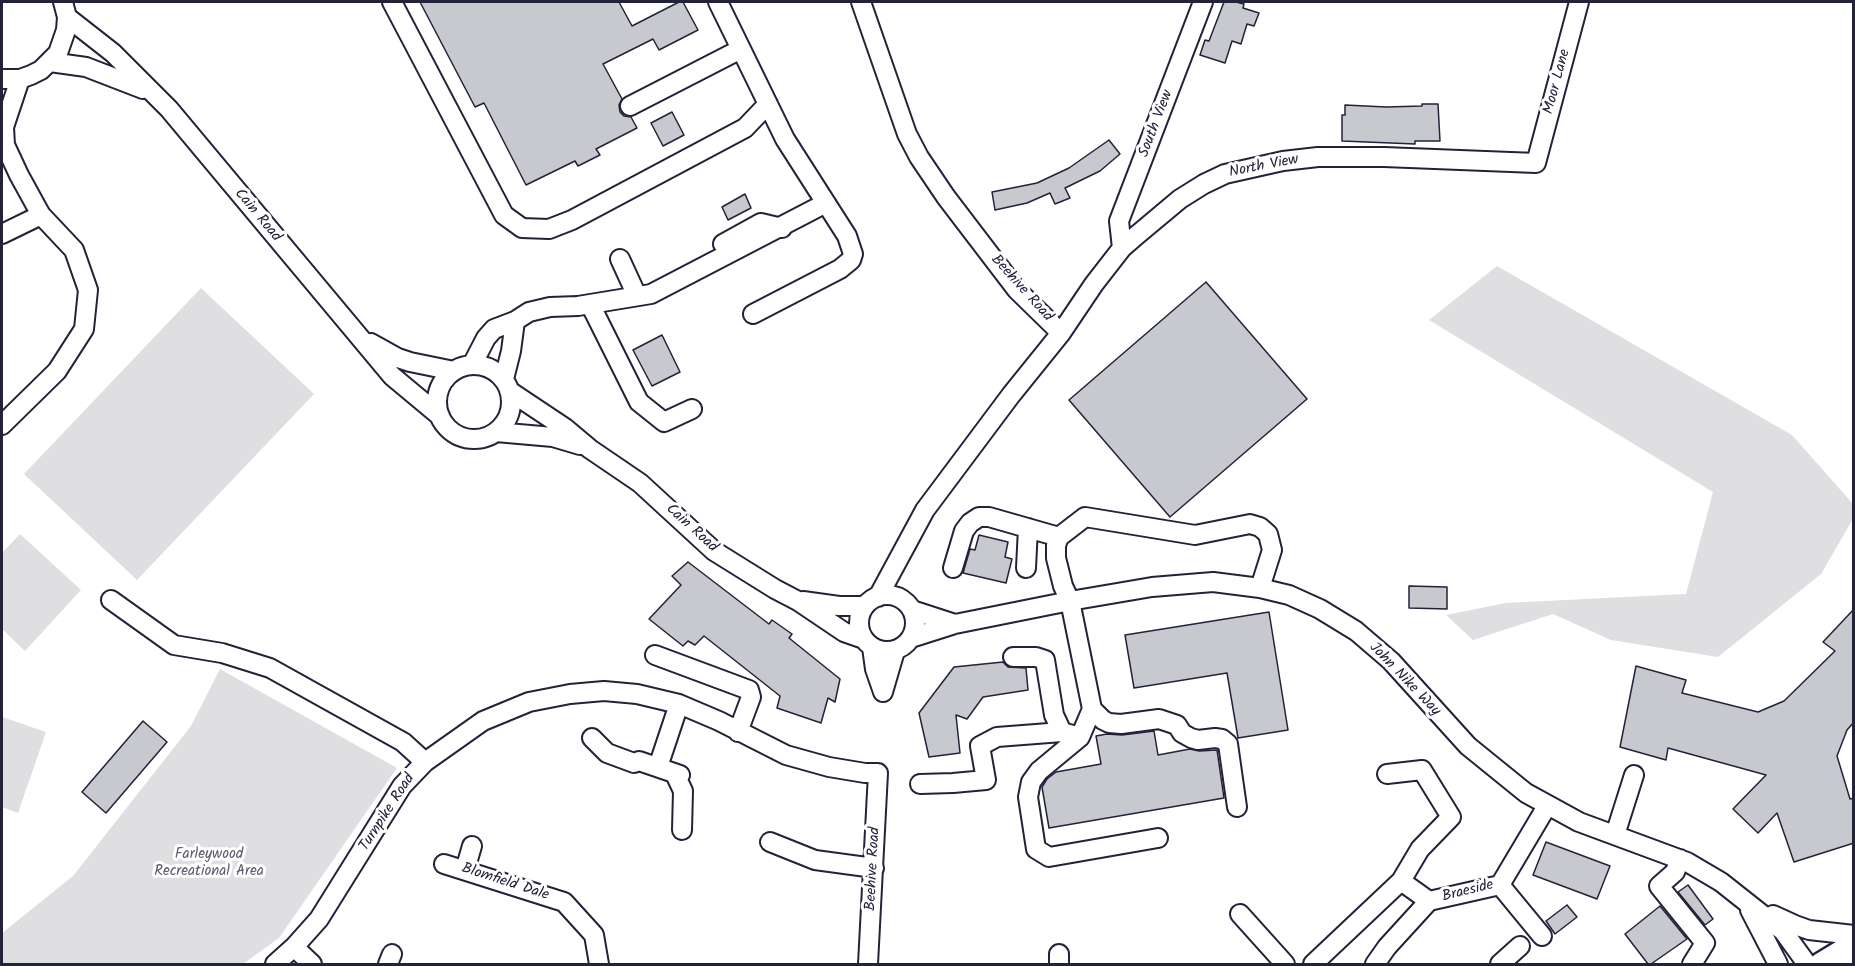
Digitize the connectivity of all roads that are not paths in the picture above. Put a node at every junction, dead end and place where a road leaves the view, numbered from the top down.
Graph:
1 (392, 2) edge
2 (718, 2) edge
3 (861, 2) edge
4 (1203, 2) edge
5 (1579, 2) edge
6 (65, 9) edge
7 (741, 50) junction
8 (50, 63) junction
9 (2, 79) edge
10 (20, 79) junction
11 (152, 94) junction
12 (768, 104) junction
13 (630, 106) dead end
14 (3, 122) edge
15 (1536, 163) joint
16 (826, 203) junction
17 (41, 215) junction
18 (2, 234) edge
19 (1122, 248) junction
20 (620, 259) dead end
21 (644, 295) junction
22 (590, 304) junction
23 (753, 314) dead end
24 (515, 321) junction
25 (1060, 333) junction
26 (362, 338) junction
27 (472, 365) junction
28 (454, 371) junction
29 (507, 386) junction
30 (692, 409) dead end
31 (440, 416) junction
32 (2, 425) edge
33 (496, 432) junction
34 (590, 449) junction
35 (1028, 528) junction
36 (1059, 537) junction
37 (901, 555) junction
38 (953, 568) dead end
39 (1026, 568) dead end
40 (1260, 588) junction
41 (111, 600) dead end
42 (798, 601) junction
43 (871, 601) junction
44 (1070, 601) junction
45 (905, 604) junction
46 (955, 624) junction
47 (911, 639) junction
48 (868, 643) junction
49 (895, 651) junction
50 (655, 655) dead end
51 (1013, 657) dead end
52 (679, 704) junction
53 (1092, 708) junction
54 (738, 732) junction
55 (1071, 734) junction
56 (592, 738) dead end
57 (425, 762) junction
58 (658, 767) junction
59 (878, 773) joint
60 (1387, 774) dead end
61 (1634, 775) dead end
62 (920, 784) dead end
63 (1547, 806) junction
64 (1237, 807) dead end
65 (682, 830) dead end
66 (1615, 835) junction
67 (1158, 838) dead end
68 (770, 842) dead end
69 (472, 846) dead end
70 (1680, 859) junction
71 (444, 864) dead end
72 (874, 868) junction
73 (465, 870) junction
74 (1401, 881) junction
75 (1500, 885) junction
76 (1744, 900) junction
77 (1429, 901) junction
78 (1240, 914) dead end
79 (1854, 935) edge
80 (1542, 936) dead end
81 (1854, 944) edge
82 (1520, 946) dead end
83 (294, 947) junction
84 (275, 964) edge
85 (312, 964) edge
86 (599, 964) edge
87 (868, 964) edge
88 (1285, 964) edge
89 (1313, 964) edge
90 (1375, 964) edge
91 (1500, 964) edge
92 (1692, 964) edge
93 (1778, 964) edge
94 (1807, 964) edge
95 (1821, 964) edge

1 - 12 street
2 - 7 street
3 - 25 street, Beehive Road
4 - 19 street, South View
5 - 15 street, Moor Lane
6 - 8 street
6 - 11 street, Cain Road
7 - 12 street
7 - 13 street
8 - 10 street
8 - 11 street, Cain Road
9 - 10 street
10 - 14 street
11 - 26 street, Cain Road
12 - 16 street
14 - 17 street
15 - 19 street, North View
16 - 21 street
16 - 23 street
17 - 18 street
17 - 32 street
19 - 25 street, North View
20 - 21 street
21 - 22 street
22 - 24 street
22 - 30 street
24 - 27 street
24 - 29 street
25 - 37 street, Beehive Road
26 - 28 street, Cain Road
26 - 31 street, Cain Road
27 - 28 street
27 - 29 street
28 - 31 street
29 - 33 street
29 - 34 street, Cain Road
31 - 33 street
33 - 34 street, Cain Road
34 - 42 street, Cain Road
35 - 36 street
35 - 38 street
35 - 39 street
36 - 40 street
36 - 44 street
37 - 43 street, Beehive Road
37 - 45 street, Beehive Road
40 - 44 street, John Nike Way
40 - 63 street, John Nike Way
41 - 57 street
42 - 43 street, Cain Road
42 - 48 street, Cain Road
43 - 45 street
43 - 48 street
44 - 46 street, John Nike Way
44 - 53 street
45 - 46 street, John Nike Way
45 - 47 street
46 - 47 street, John Nike Way
47 - 49 street
48 - 49 street
48 - 49 street
50 - 54 street
51 - 55 street
52 - 54 street, Turnpike Road
52 - 57 street, Turnpike Road
52 - 58 street
53 - 55 street
53 - 64 street
54 - 59 street, Turnpike Road
55 - 62 street
55 - 67 street
56 - 58 street
57 - 83 street, Turnpike Road
58 - 65 street
59 - 72 street, Beehive Road
60 - 74 street
61 - 66 street
63 - 66 street, John Nike Way
63 - 75 street, Braeside
66 - 70 street, John Nike Way
68 - 72 street
69 - 73 street
70 - 76 street, John Nike Way
70 - 92 street
71 - 73 street, Blomfield Dale
72 - 87 street, Beehive Road
73 - 86 street, Blomfield Dale
74 - 77 street
74 - 89 street
75 - 77 street, Braeside
75 - 80 street
76 - 79 street, John Nike Way
76 - 93 street, John Nike Way
76 - 94 street, John Nike Way
77 - 90 street, Braeside
78 - 88 street
81 - 95 main road
82 - 91 street
83 - 84 street, Turnpike Road
83 - 85 street

